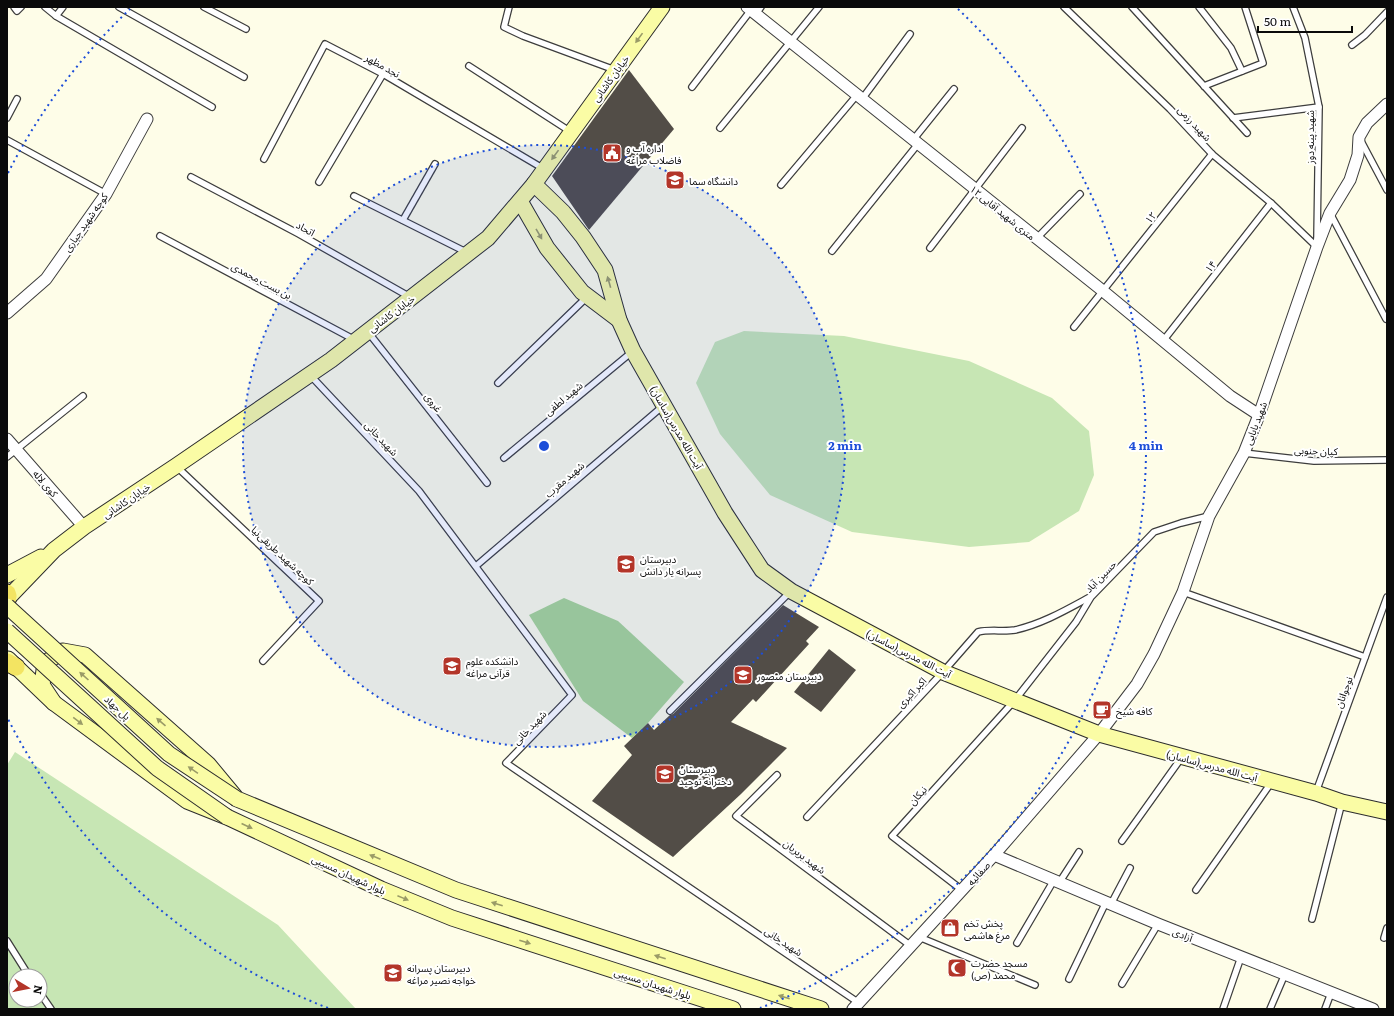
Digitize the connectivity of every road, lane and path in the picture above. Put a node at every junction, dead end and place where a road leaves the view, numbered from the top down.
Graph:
1 (14, 7) edge
2 (21, 7) edge
3 (45, 7) edge
4 (63, 7) edge
5 (119, 7) edge
6 (204, 7) edge
7 (509, 7) edge
8 (662, 7) edge
9 (819, 7) edge
10 (1064, 7) edge
11 (1132, 7) edge
12 (1199, 7) edge
13 (1245, 7) edge
14 (1293, 7) edge
15 (754, 10) edge
16 (1387, 12) edge
17 (56, 16) junction
18 (246, 29) dead end
19 (910, 34) dead end
20 (790, 41) junction
21 (1352, 45) dead end
22 (469, 66) dead end
23 (616, 70) junction
24 (1242, 71) junction
25 (383, 74) junction
26 (244, 77) dead end
27 (1204, 86) junction
28 (692, 87) dead end
29 (954, 89) dead end
30 (860, 97) junction
31 (17, 99) dead end
32 (1387, 104) edge
33 (212, 107) dead end
34 (1319, 108) junction
35 (7, 118) edge
36 (1233, 118) junction
37 (147, 119) dead end
38 (720, 128) dead end
39 (1022, 128) dead end
40 (572, 132) junction
41 (1247, 133) dead end
42 (1359, 138) junction
43 (7, 140) edge
44 (916, 142) junction
45 (1212, 154) junction
46 (264, 159) dead end
47 (435, 164) dead end
48 (544, 169) junction
49 (191, 177) dead end
50 (319, 182) dead end
51 (534, 184) junction
52 (781, 185) dead end
53 (975, 189) junction
54 (1387, 190) edge
55 (106, 194) junction
56 (1080, 194) dead end
57 (354, 196) dead end
58 (520, 200) junction
59 (1271, 203) junction
60 (1330, 213) junction
61 (403, 220) junction
62 (160, 236) dead end
63 (1036, 238) junction
64 (1317, 247) junction
65 (930, 248) dead end
66 (832, 252) dead end
67 (468, 253) junction
68 (1103, 292) junction
69 (588, 297) junction
70 (412, 298) junction
71 (7, 313) edge
72 (1386, 319) edge
73 (619, 320) junction
74 (1074, 327) dead end
75 (361, 336) junction
76 (1163, 341) junction
77 (633, 351) junction
78 (309, 374) junction
79 (498, 383) dead end
80 (83, 396) dead end
81 (665, 405) junction
82 (1259, 415) junction
83 (7, 439) edge
84 (16, 450) junction
85 (1244, 453) junction
86 (7, 457) edge
87 (504, 458) dead end
88 (1387, 460) edge
89 (176, 466) junction
90 (487, 483) dead end
91 (1209, 516) junction
92 (84, 527) junction
93 (54, 550) junction
94 (476, 566) junction
95 (7, 576) edge
96 (791, 591) junction
97 (1183, 592) junction
98 (7, 593) edge
99 (1091, 597) junction
100 (1387, 597) edge
101 (7, 600) edge
102 (7, 606) edge
103 (7, 631) edge
104 (1365, 657) junction
105 (263, 661) dead end
106 (9, 665) edge
107 (943, 672) junction
108 (1015, 700) junction
109 (54, 703) junction
110 (670, 711) dead end
111 (1099, 734) junction
112 (1182, 756) junction
113 (777, 775) dead end
114 (1272, 781) junction
115 (1316, 793) junction
116 (237, 799) junction
117 (1342, 802) junction
118 (1387, 812) edge
119 (807, 816) dead end
120 (227, 817) junction
121 (1122, 841) dead end
122 (1079, 852) dead end
123 (994, 855) junction
124 (1130, 868) dead end
125 (1057, 882) junction
126 (962, 890) junction
127 (1196, 890) dead end
128 (1109, 903) junction
129 (1312, 919) dead end
130 (1158, 924) junction
131 (1387, 928) edge
132 (919, 937) junction
133 (1384, 938) dead end
134 (7, 941) edge
135 (1017, 943) dead end
136 (911, 946) junction
137 (1242, 957) junction
138 (24, 968) edge
139 (1285, 974) junction
140 (1069, 978) dead end
141 (1122, 984) dead end
142 (1035, 985) dead end
143 (1331, 993) junction
144 (856, 1006) edge
145 (733, 1009) edge
146 (821, 1009) edge
147 (1223, 1009) edge
148 (1270, 1009) edge
149 (1325, 1009) edge
150 (1373, 1009) edge

1 - 2 lane
3 - 17 lane
4 - 17 lane
5 - 26 lane
6 - 18 lane
7 - 23 lane
8 -> 23 main road, خیابان کاشانی
9 - 20 lane
10 - 45 lane, شهید رزمی
11 - 27 lane
12 - 24 lane
13 - 24 lane
14 - 34 lane, شهید پینه دوز
15 - 20 street, ۱۲ متری شهید آقایی
15 - 28 lane
16 - 21 lane
17 - 33 lane
19 - 30 lane
20 - 30 street, ۱۲ متری شهید آقایی
20 - 38 lane
22 - 40 lane
23 - 40 main road, خیابان کاشانی
24 - 27 lane
25 - 46 lane, نجد مظهر
25 - 48 lane, نجد مظهر
25 - 50 lane
27 - 36 lane
29 - 44 lane
30 - 44 street, ۱۲ متری شهید آقایی
30 - 52 lane
31 - 35 lane
32 - 42 street, شهید بابایی
34 - 36 lane
34 - 64 lane, شهید پینه دوز
36 - 41 lane
37 - 55 street, کوچه شهید جباری
39 - 53 lane
40 -> 48 main road, خیابان کاشانی
42 - 54 lane
42 - 60 street, شهید بابایی
43 - 55 lane
44 - 53 street, ۱۲ متری شهید آقایی
44 - 66 lane
45 - 59 lane, شهید رزمی
45 - 68 lane, ۱۲
47 - 61 lane
48 - 51 main road, خیابان کاشانی
49 - 70 lane, اتحاد
51 - 58 main road, خیابان کاشانی
73 -> 51 main road, آیت الله مدرس(ساسان)
53 - 63 street, ۱۲ متری شهید آقایی
53 - 65 lane
55 - 71 street, کوچه شهید جباری
56 - 63 lane
57 - 61 lane
58 - 67 main road, خیابان کاشانی
58 -> 69 main road, آیت الله مدرس(ساسان)
59 - 64 lane, شهید رزمی
59 - 76 lane, ۱۴
60 - 64 street, شهید بابایی
60 - 72 lane
61 - 67 lane
62 - 75 lane, بن بست محمدی
63 - 68 street, ۱۲ متری شهید آقایی
64 - 82 street, شهید بابایی
67 - 70 main road, خیابان کاشانی
68 - 74 lane, ۱۲
68 - 76 street, ۱۲ متری شهید آقایی
69 - 73 main road, آیت الله مدرس(ساسان)
69 - 79 lane
70 - 75 main road, خیابان کاشانی
73 - 77 main road, آیت الله مدرس(ساسان)
75 - 78 main road, خیابان کاشانی
75 - 90 lane, غروی
76 - 82 street, ۱۲ متری شهید آقایی
77 - 81 main road, آیت الله مدرس(ساسان)
77 - 87 lane, شهید لطفی
78 - 89 main road, خیابان کاشانی
78 - 94 lane, شهید خانی
80 - 84 lane
81 - 94 lane, شهید مقرب
81 - 96 main road, آیت الله مدرس(ساسان)
82 - 85 street, شهید بابایی
83 - 84 street, کوی لاله
84 - 86 lane
84 - 92 street, کوی لاله
85 - 88 lane, کیان جنوبی
85 - 91 street, شهید بابایی
89 - 92 main road, خیابان کاشانی
89 - 105 lane, کوچه شهید طریقی‌نیا
91 - 97 street, شهید بابایی
91 - 99 lane, حسین آباد
92 - 93 main road, خیابان کاشانی
93 - 95 main road, خیابان کاشانی
93 - 101 main road, خیابان کاشانی
94 - 144 lane, شهید خانی
96 - 107 main road, آیت الله مدرس(ساسان)
96 - 110 lane
97 - 104 lane
97 - 111 street, شهید بابایی
98 - 101 main road
99 - 107 lane, اکبر اکبری
99 - 108 lane, حسین آباد
100 - 104 lane, نوجوانان
116 -> 102 main road, پل جهاد, bridge
103 - 120 main road, پل جهاد, bridge
104 - 115 lane, نوجوانان
106 - 109 main road, بلوار شهیدان مسیبی
107 - 108 main road, آیت الله مدرس(ساسان)
107 - 119 lane, اکبر اکبری
108 - 111 main road, آیت الله مدرس(ساسان)
108 - 126 lane, نیکان
116 -> 109 main road
109 -> 120 main road, بلوار شهیدان مسیبی
111 - 112 main road, آیت الله مدرس(ساسان)
111 - 123 street, صفائیه
112 - 114 main road, آیت الله مدرس(ساسان)
112 - 121 lane
113 - 136 lane, شهید بربریان
114 - 115 main road, آیت الله مدرس(ساسان)
114 - 127 lane
115 - 117 main road, آیت الله مدرس(ساسان)
146 -> 116 main road
117 - 118 main road, آیت الله مدرس(ساسان)
117 - 129 lane
120 -> 145 main road, بلوار شهیدان مسیبی
122 - 125 lane
123 - 125 street, آزادی
123 - 126 street, صفائیه
124 - 128 lane
125 - 128 street, آزادی
125 - 135 lane
126 - 132 street, صفائیه
128 - 130 street, آزادی
128 - 140 lane
130 - 137 street, آزادی
130 - 141 lane
131 - 133 lane
132 - 136 street, صفائیه
132 - 142 lane
134 - 138 lane
136 - 144 street, صفائیه
137 - 139 street, آزادی
137 - 147 lane
139 - 143 street, آزادی
139 - 148 lane
143 - 149 lane
143 - 150 street, آزادی

